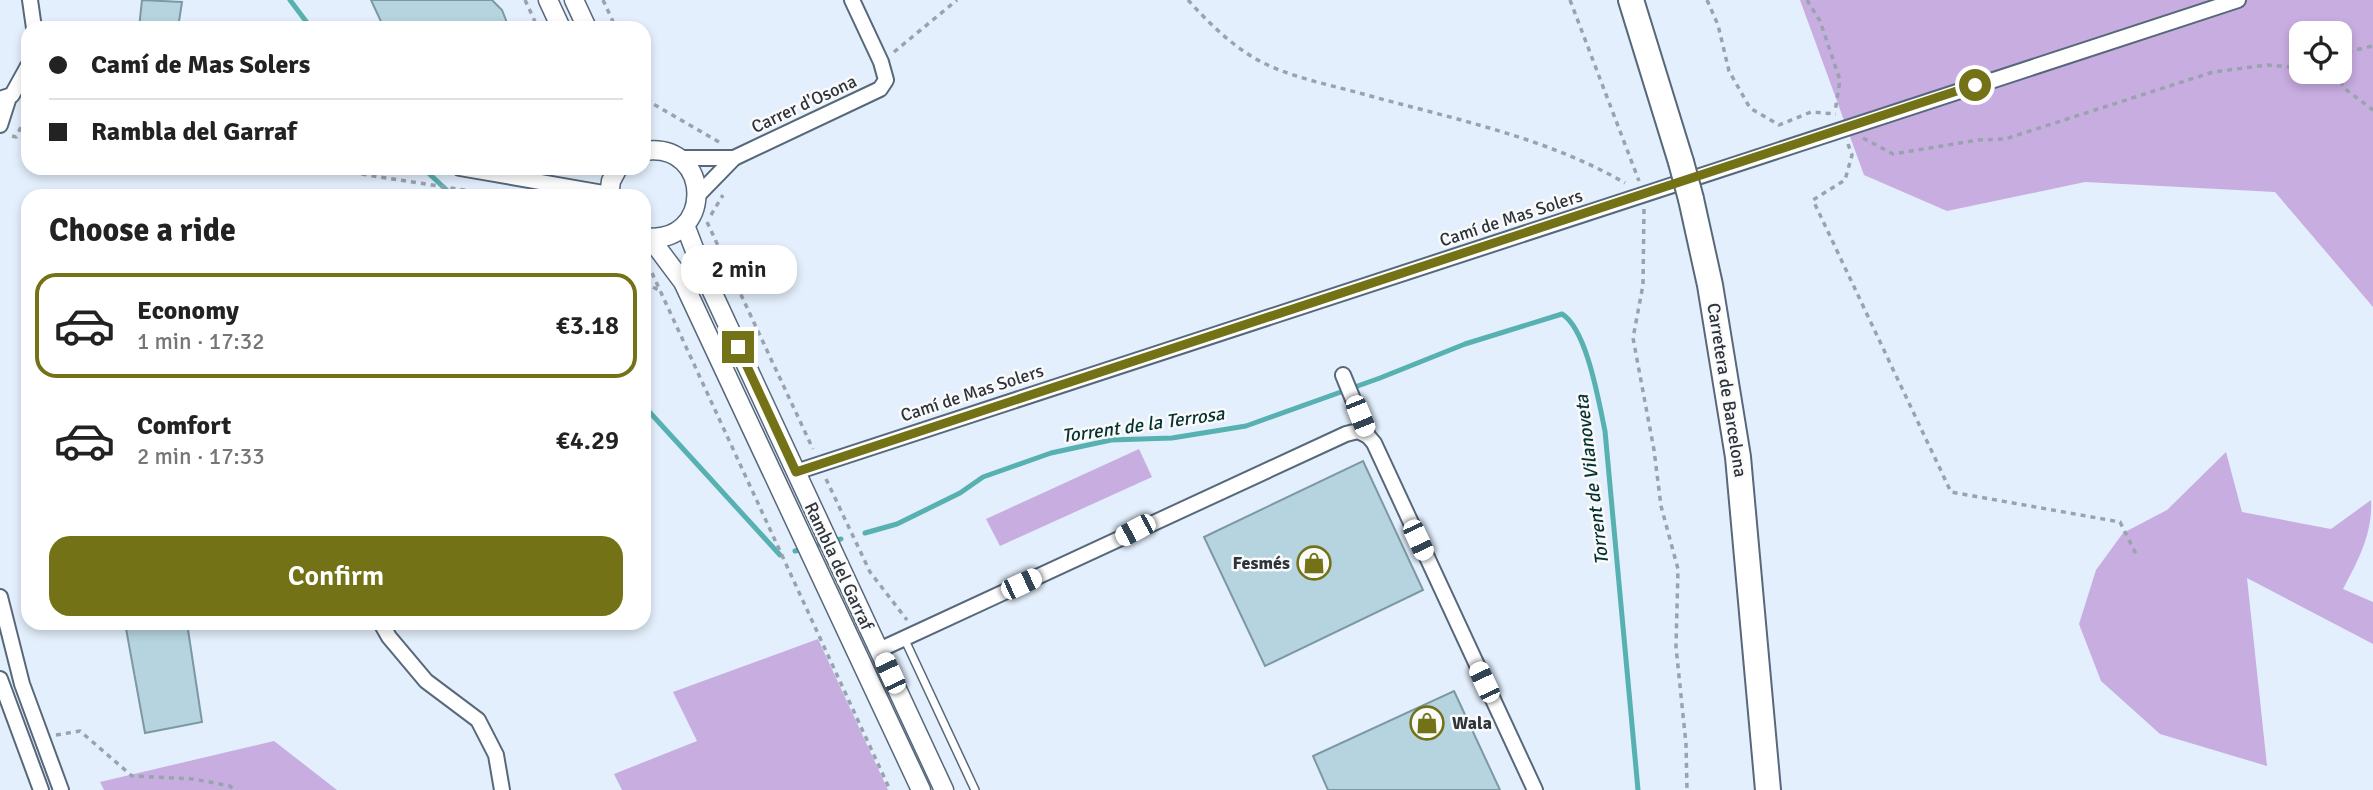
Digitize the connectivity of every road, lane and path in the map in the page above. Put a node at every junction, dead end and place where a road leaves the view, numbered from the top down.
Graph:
1 (30, 0) edge
2 (525, 0) edge
3 (548, 0) edge
4 (574, 0) edge
5 (603, 0) edge
6 (852, 0) edge
7 (957, 0) edge
8 (1188, 0) edge
9 (1570, 0) edge
10 (1632, 0) edge
11 (1707, 0) edge
12 (1807, 0) edge
13 (2238, 0) edge
14 (33, 21) edge
15 (535, 21) edge
16 (558, 21) edge
17 (584, 21) edge
18 (613, 21) edge
19 (2373, 47) edge
20 (2352, 51) edge
21 (881, 62) junction
22 (2289, 67) edge
23 (21, 76) edge
24 (2342, 84) edge
25 (7, 97) edge
26 (651, 103) edge
27 (2373, 110) edge
28 (1835, 112) junction
29 (0, 125) edge
30 (21, 127) edge
31 (1843, 128) junction
32 (16, 136) dead end
33 (651, 147) edge
34 (679, 158) junction
35 (734, 158) junction
36 (367, 175) edge
37 (499, 175) edge
38 (458, 189) edge
39 (576, 189) edge
40 (726, 190) dead end
41 (698, 195) junction
42 (1645, 195) junction
43 (685, 225) junction
44 (651, 238) edge
45 (651, 243) edge
46 (651, 269) edge
47 (1343, 375) dead end
48 (1368, 436) junction
49 (819, 463) junction
50 (796, 472) junction
51 (2137, 556) dead end
52 (0, 597) edge
53 (385, 630) edge
54 (909, 636) junction
55 (879, 650) junction
56 (0, 678) edge
57 (41, 739) junction
58 (41, 790) edge
59 (61, 790) edge
60 (234, 790) edge
61 (502, 790) edge
62 (890, 790) edge
63 (921, 790) edge
64 (944, 790) edge
65 (975, 790) edge
66 (1535, 790) edge
67 (1687, 790) edge
68 (1768, 790) edge

1 - 14 street
2 - 15 path
3 - 16 street
4 - 17 street
5 - 18 path
6 - 21 street
7 - 21 path
8 - 42 path
9 - 42 path
10 - 68 highway, Carretera de Barcelona, bridge
11 - 28 path
12 - 28 path
13 - 31 street, Camí de Mas Solers
19 - 20 path
21 - 35 street, Carrer d'Osona
22 - 31 path
23 - 25 street
24 - 27 path
25 - 29 street
26 - 35 path
28 - 31 path
30 - 32 path
31 - 42 street, Camí de Mas Solers
31 - 51 path
33 - 34 street
34 - 35 street, Carrer d'Osona
34 - 41 street
35 - 41 street, Carrer d'Osona
36 - 38 path
37 - 39 street
40 - 49 path
41 - 43 street
42 - 49 street, Camí de Mas Solers
42 - 67 path
43 - 44 street, Rambla del Garraf
43 - 50 street, Rambla del Garraf
45 - 63 street, Rambla del Garraf
46 - 62 path
47 - 48 street
48 - 54 street
48 - 66 street
49 - 50 street, Camí de Mas Solers
49 - 54 path
50 - 55 street, Rambla del Garraf
52 - 57 street
53 - 61 street
54 - 55 street
54 - 65 lane
55 - 64 street, Rambla del Garraf
56 - 58 street
57 - 59 street
57 - 60 path

